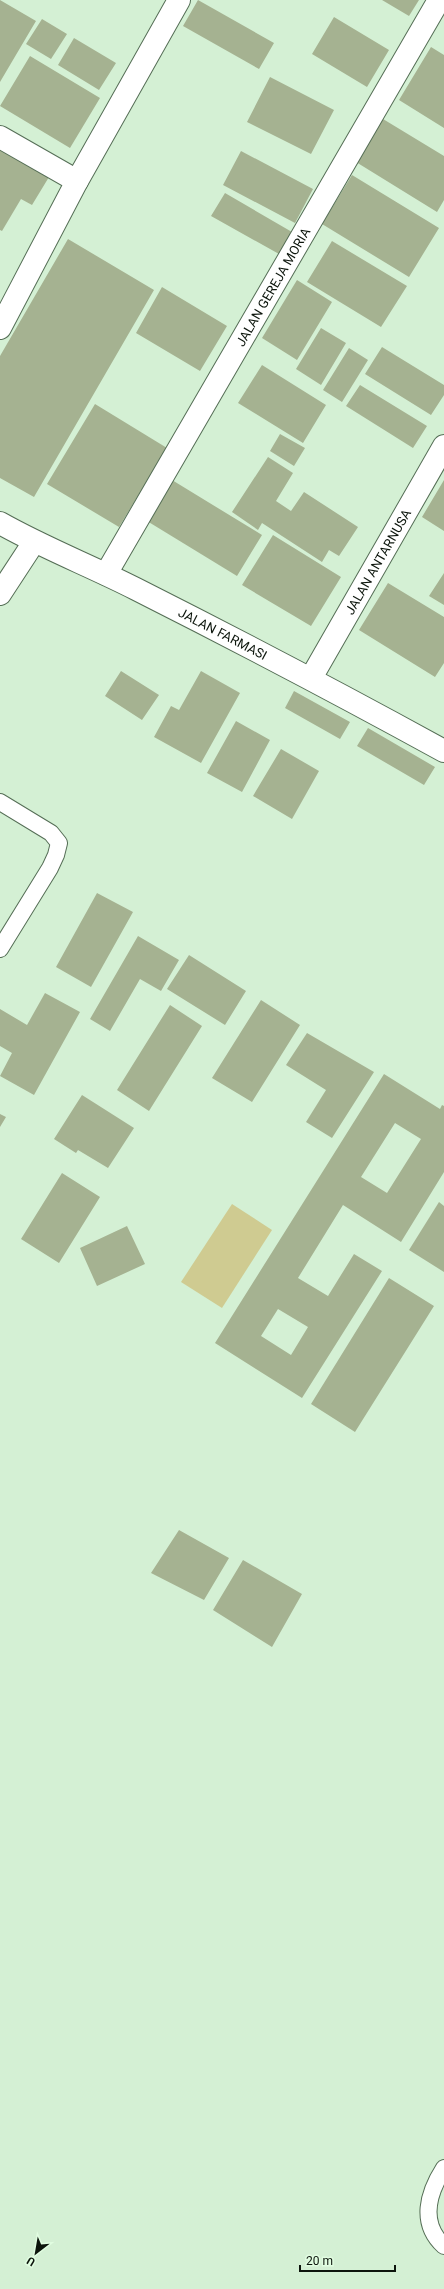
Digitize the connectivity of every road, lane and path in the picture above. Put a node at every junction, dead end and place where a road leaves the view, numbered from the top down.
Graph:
1 (179, 0) edge
2 (439, 0) edge
3 (0, 137) edge
4 (77, 181) junction
5 (0, 328) edge
6 (444, 446) edge
7 (0, 523) edge
8 (34, 542) junction
9 (106, 574) junction
10 (0, 594) edge
11 (311, 678) junction
12 (444, 750) edge
13 (0, 802) edge
14 (0, 949) edge
15 (444, 2168) edge
16 (444, 2246) edge

1 - 4 street
2 - 9 street, JALAN GEREJA MORIA
3 - 4 street
4 - 5 street
6 - 11 street, JALAN ANTARNUSA
7 - 8 street, JALAN FARMASI
8 - 9 street, JALAN FARMASI
8 - 10 street
9 - 11 street, JALAN FARMASI
11 - 12 street, JALAN FARMASI
13 - 14 lane
15 - 16 lane

